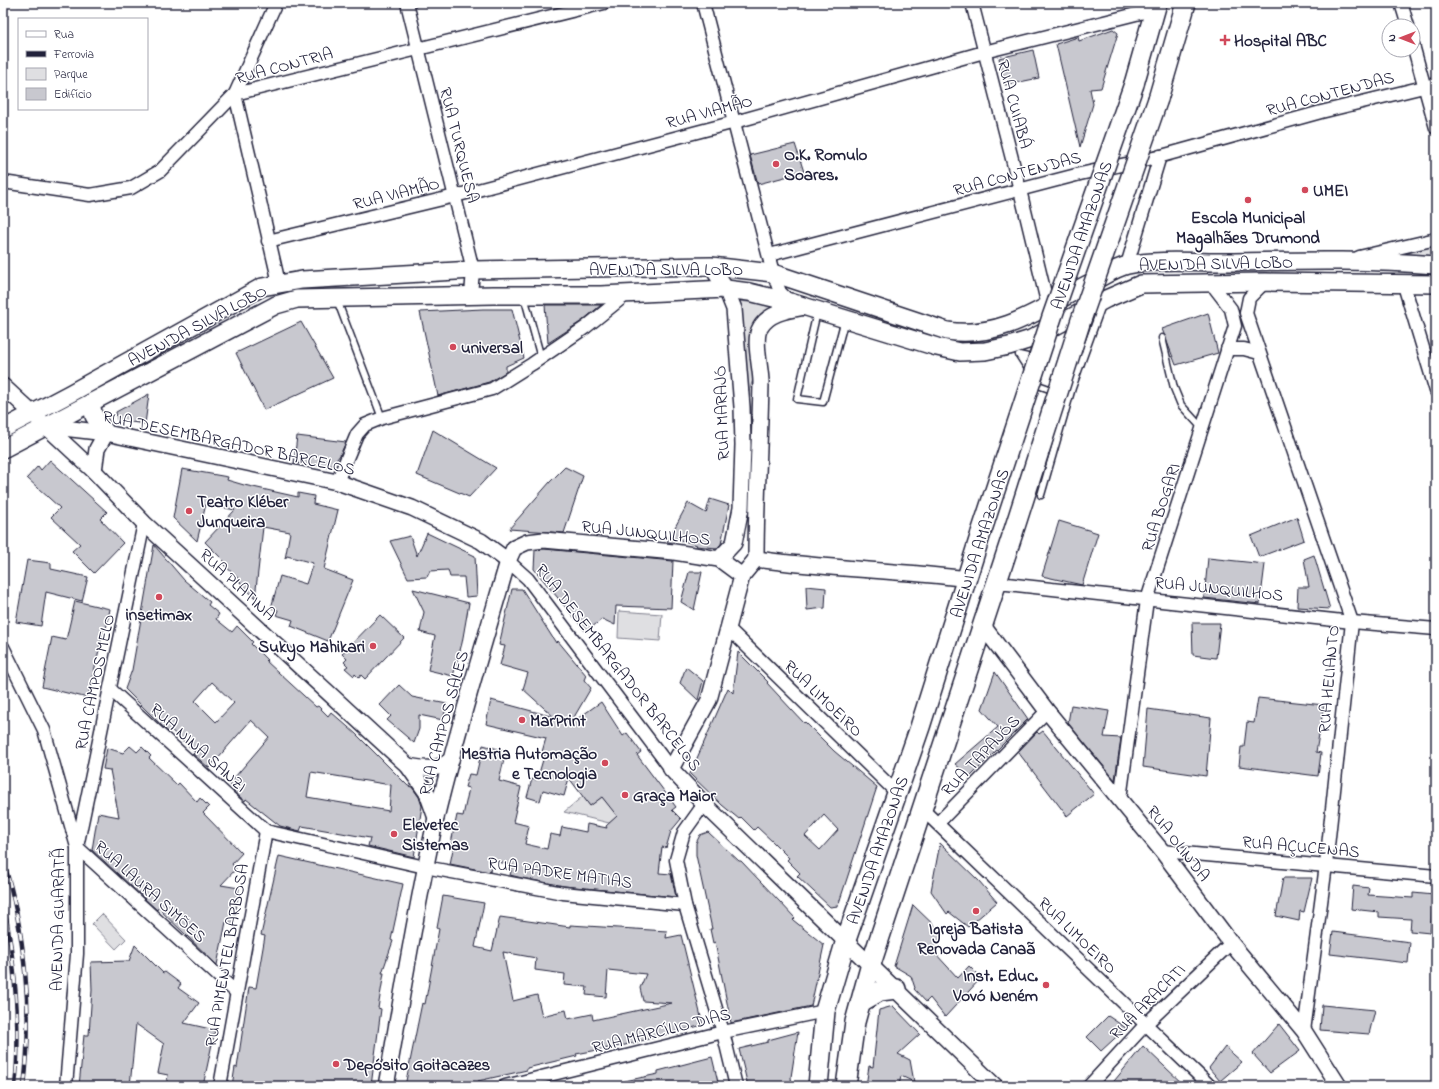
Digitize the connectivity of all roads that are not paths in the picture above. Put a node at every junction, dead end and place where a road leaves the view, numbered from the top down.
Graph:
1 (276, 3) edge
2 (407, 3) edge
3 (604, 3) edge
4 (703, 3) edge
5 (972, 3) edge
6 (1186, 3) edge
7 (1401, 3) edge
8 (1157, 6) edge
9 (1406, 18) edge
10 (419, 48) junction
11 (984, 52) junction
12 (1419, 58) edge
13 (1430, 85) edge
14 (235, 94) junction
15 (734, 122) junction
16 (1436, 128) edge
17 (1160, 156) junction
18 (3, 182) edge
19 (1020, 190) junction
20 (455, 196) junction
21 (1436, 239) edge
22 (268, 241) junction
23 (769, 255) junction
24 (1344, 260) junction
25 (1411, 263) junction
26 (1127, 265) junction
27 (1436, 265) edge
28 (711, 266) junction
29 (473, 270) junction
30 (773, 273) junction
31 (1211, 282) junction
32 (1265, 282) junction
33 (1403, 282) junction
34 (279, 283) junction
35 (1436, 284) edge
36 (726, 288) junction
37 (628, 293) junction
38 (471, 295) junction
39 (523, 295) junction
40 (601, 295) junction
41 (336, 298) junction
42 (1104, 301) junction
43 (804, 306) junction
44 (1048, 306) junction
45 (606, 312) junction
46 (845, 319) junction
47 (1162, 338) dead end
48 (1031, 339) junction
49 (1228, 349) junction
50 (1259, 352) junction
51 (541, 358) junction
52 (761, 375) junction
53 (3, 386) edge
54 (1072, 388) junction
55 (1436, 391) edge
56 (91, 404) junction
57 (32, 413) junction
58 (382, 418) junction
59 (46, 426) junction
60 (3, 429) edge
61 (1203, 429) junction
62 (106, 433) junction
63 (743, 445) junction
64 (3, 449) edge
65 (94, 471) junction
66 (337, 482) junction
67 (1041, 496) dead end
68 (144, 523) junction
69 (719, 559) junction
70 (756, 559) junction
71 (508, 561) junction
72 (742, 576) junction
73 (968, 579) junction
74 (998, 583) junction
75 (1147, 600) junction
76 (1352, 622) junction
77 (983, 626) junction
78 (728, 628) junction
79 (1436, 629) edge
80 (3, 647) edge
81 (110, 689) junction
82 (1047, 711) junction
83 (451, 760) junction
84 (408, 766) junction
85 (671, 769) junction
86 (896, 792) junction
87 (1120, 799) junction
88 (704, 804) junction
89 (922, 809) junction
90 (436, 818) junction
91 (938, 823) junction
92 (266, 831) junction
93 (77, 847) junction
94 (1162, 851) junction
95 (1326, 865) junction
96 (425, 867) junction
97 (1436, 876) edge
98 (685, 905) junction
99 (846, 940) junction
100 (1231, 943) junction
101 (871, 964) junction
102 (896, 989) junction
103 (237, 992) junction
104 (861, 1002) junction
105 (825, 1010) junction
106 (1146, 1024) junction
107 (1304, 1031) junction
108 (723, 1032) junction
109 (66, 1086) edge
110 (220, 1086) edge
111 (386, 1086) edge
112 (505, 1086) edge
113 (736, 1086) edge
114 (818, 1086) edge
115 (846, 1086) edge
116 (995, 1086) edge
117 (1089, 1086) edge
118 (1210, 1086) edge
119 (1339, 1086) edge

1 - 14 street
2 - 10 street, RUA TURQUESA
3 - 10 street, RUA CONTRIA
4 - 15 street
5 - 11 street, RUA CUIABÁ
6 - 74 main road, AVENIDA AMAZONAS, bridge
7 - 9 street
8 - 11 street, RUA VIAMÃO
8 - 73 main road, AVENIDA AMAZONAS, bridge
10 - 14 street, RUA CONTRIA
10 - 20 street, RUA TURQUESA
11 - 15 street, RUA VIAMÃO
11 - 19 street, RUA CUIABÁ
12 - 13 street
13 - 16 street
13 - 17 street, RUA CONTENDAS
14 - 18 street, RUA CONTRIA
14 - 22 street
15 - 20 street, RUA VIAMÃO
15 - 23 street
17 - 19 street, RUA CONTENDAS
17 - 26 street
19 - 23 street, RUA CONTENDAS
19 - 44 street, RUA CUIABÁ
20 - 22 street, RUA VIAMÃO
20 - 29 street, RUA TURQUESA
21 - 24 street
22 - 34 street
23 - 30 street
24 - 25 main road, AVENIDA SILVA LOBO
24 - 26 main road, AVENIDA SILVA LOBO
25 - 27 main road, AVENIDA SILVA LOBO
25 - 33 main road
26 - 44 main road, AVENIDA SILVA LOBO
28 - 29 main road, AVENIDA SILVA LOBO
28 - 30 main road, AVENIDA SILVA LOBO
28 - 36 street, RUA MARAJÓ
29 - 34 main road, AVENIDA SILVA LOBO
29 - 38 street, RUA TURQUESA
30 - 43 street
30 - 44 main road, AVENIDA SILVA LOBO
31 - 32 main road, AVENIDA SILVA LOBO
31 - 42 main road, AVENIDA SILVA LOBO
31 - 49 street, RUA BOGARI
32 - 33 main road, AVENIDA SILVA LOBO
32 - 50 street, RUA HELIANTO
33 - 35 main road, AVENIDA SILVA LOBO
33 - 55 street
34 - 57 main road, AVENIDA SILVA LOBO
36 - 37 main road, AVENIDA SILVA LOBO
36 - 43 main road, AVENIDA SILVA LOBO
36 - 63 street, RUA MARAJÓ
37 - 40 main road, AVENIDA SILVA LOBO
37 - 45 street
38 - 39 main road, AVENIDA SILVA LOBO
38 - 41 main road, AVENIDA SILVA LOBO
39 - 40 main road, AVENIDA SILVA LOBO
39 - 51 lane
40 - 45 street
41 - 56 main road, AVENIDA SILVA LOBO
41 - 58 lane
42 - 48 main road, AVENIDA SILVA LOBO
42 - 54 lane
43 - 46 main road, AVENIDA SILVA LOBO
43 - 46 lane
43 - 52 street
45 - 51 street
46 - 48 main road, AVENIDA SILVA LOBO
47 - 61 lane
48 - 54 lane
49 - 50 street
49 - 61 street, RUA BOGARI
50 - 76 street, RUA HELIANTO
51 - 58 street
52 - 63 street
52 - 70 street
53 - 57 street, RUA PLATINA
54 - 67 lane
56 - 59 main road, AVENIDA SILVA LOBO
56 - 62 main road
57 - 59 street, RUA PLATINA
57 - 60 main road, AVENIDA SILVA LOBO
58 - 66 street
59 - 62 street, RUA DESEMBARGADOR BARCELOS
59 - 64 main road, AVENIDA SILVA LOBO
59 - 65 street, RUA PLATINA
61 - 75 street, RUA BOGARI
62 - 65 street
62 - 66 street, RUA DESEMBARGADOR BARCELOS
63 - 69 street, RUA MARAJÓ
65 - 68 street, RUA PLATINA
66 - 71 street, RUA DESEMBARGADOR BARCELOS
68 - 81 street, RUA CAMPOS MELO
68 - 84 street, RUA PLATINA
69 - 71 street, RUA JUNQUILHOS
69 - 72 street, RUA JUNQUILHOS
70 - 72 street
70 - 73 street
71 - 83 street, RUA CAMPOS SALES
71 - 85 street, RUA DESEMBARGADOR BARCELOS
72 - 78 street
73 - 86 main road, AVENIDA AMAZONAS
74 - 75 street, RUA JUNQUILHOS
74 - 77 main road, AVENIDA AMAZONAS
75 - 76 street, RUA JUNQUILHOS
75 - 87 street, RUA BOGARI
76 - 79 street, RUA JUNQUILHOS
76 - 95 street, RUA HELIANTO
77 - 82 street, RUA OLINDA
77 - 89 main road, AVENIDA AMAZONAS
78 - 85 street
78 - 86 street, RUA LIMOEIRO
80 - 93 street, AVENIDA GUARATÃ
81 - 92 street, RUA NINA SANZI
81 - 93 street, RUA CAMPOS MELO
82 - 87 street, RUA OLINDA
82 - 91 street, RUA TAPAJÓS
83 - 84 street
83 - 90 street, RUA CAMPOS SALES
84 - 90 street, RUA PLATINA
85 - 88 street, RUA DESEMBARGADOR BARCELOS
86 - 99 main road, AVENIDA AMAZONAS
87 - 94 street, RUA OLINDA
88 - 98 street
88 - 99 street, RUA DESEMBARGADOR BARCELOS
89 - 91 street, RUA LIMOEIRO
89 - 101 main road, AVENIDA AMAZONAS
90 - 96 street, RUA CAMPOS SALES
91 - 106 street, RUA LIMOEIRO
92 - 96 street, RUA PADRE MATIAS
92 - 103 street, RUA PIMENTEL BARBOSA
93 - 103 street, RUA LAURA SIMÕES
93 - 109 street, AVENIDA GUARATÃ
94 - 95 street, RUA AÇUCENAS
94 - 100 street, RUA OLINDA
95 - 97 street, RUA AÇUCENAS
95 - 107 street, RUA HELIANTO
96 - 98 street, RUA PADRE MATIAS
96 - 111 street, RUA CAMPOS SALES
98 - 108 street
99 - 101 street, RUA DESEMBARGADOR BARCELOS
99 - 105 main road, AVENIDA AMAZONAS
100 - 106 street, RUA ARACATI
100 - 107 street, RUA OLINDA
101 - 102 street, RUA DESEMBARGADOR BARCELOS
101 - 104 main road, AVENIDA AMAZONAS
102 - 104 main road
102 - 116 street, RUA DESEMBARGADOR BARCELOS
103 - 110 street, RUA PIMENTEL BARBOSA
104 - 115 main road, AVENIDA AMAZONAS
105 - 108 street, RUA MARCÍLIO DIAS
105 - 114 main road, AVENIDA AMAZONAS
106 - 117 street, RUA ARACATI
106 - 118 street, RUA LIMOEIRO
107 - 119 street, RUA OLINDA
108 - 112 street, RUA MARCÍLIO DIAS
108 - 113 street

